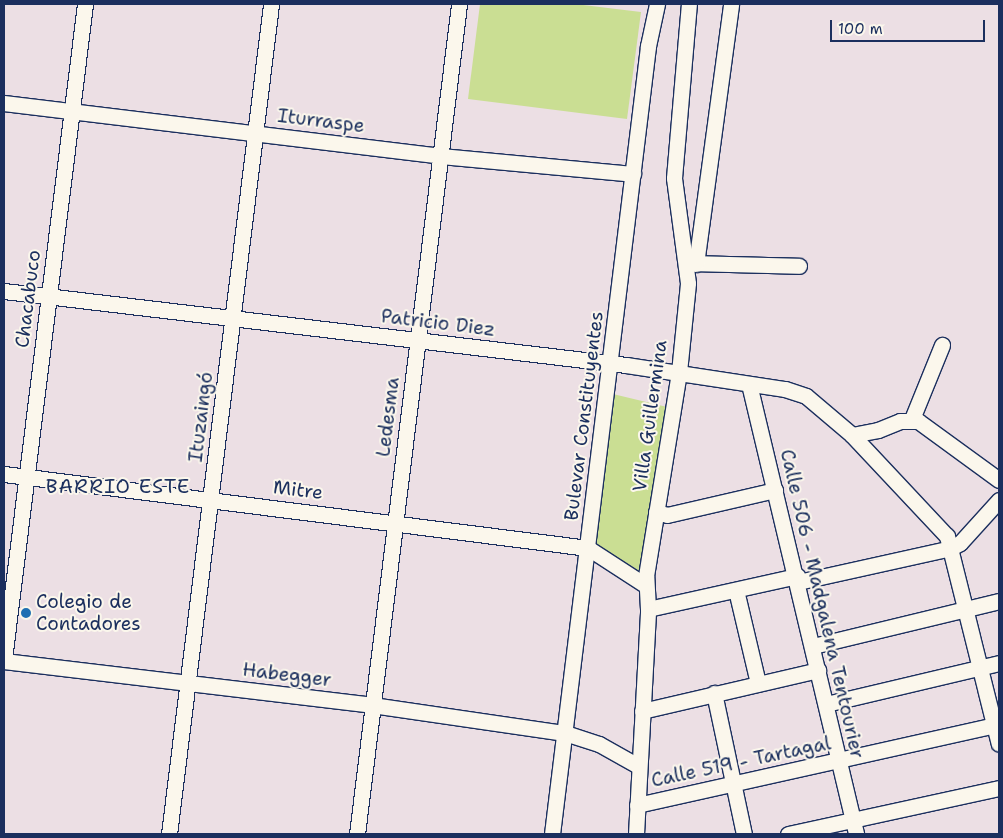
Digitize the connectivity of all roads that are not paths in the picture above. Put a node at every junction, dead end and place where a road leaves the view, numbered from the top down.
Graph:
1 (84, 4) edge
2 (271, 4) edge
3 (459, 4) edge
4 (657, 4) edge
5 (689, 4) edge
6 (731, 4) edge
7 (4, 103) edge
8 (71, 112) junction
9 (255, 133) junction
10 (440, 156) junction
11 (633, 174) junction
12 (691, 263) junction
13 (799, 266) dead end
14 (4, 291) edge
15 (48, 297) junction
16 (233, 318) junction
17 (418, 341) junction
18 (942, 345) dead end
19 (611, 363) junction
20 (678, 372) junction
21 (749, 384) junction
22 (912, 420) junction
23 (852, 435) junction
24 (4, 474) edge
25 (26, 476) junction
26 (999, 480) edge
27 (775, 490) junction
28 (211, 499) junction
29 (999, 500) edge
30 (656, 512) junction
31 (395, 522) junction
32 (588, 548) junction
33 (951, 548) junction
34 (798, 579) junction
35 (645, 585) junction
36 (736, 590) junction
37 (999, 601) edge
38 (648, 609) junction
39 (968, 609) junction
40 (813, 646) junction
41 (4, 660) edge
42 (999, 663) edge
43 (982, 667) junction
44 (818, 670) junction
45 (189, 682) junction
46 (758, 683) junction
47 (714, 693) junction
48 (826, 704) junction
49 (372, 706) junction
50 (642, 711) junction
51 (997, 725) edge
52 (565, 732) junction
53 (999, 744) edge
54 (839, 760) junction
55 (638, 766) junction
56 (732, 782) junction
57 (999, 788) edge
58 (637, 805) junction
59 (854, 827) edge
60 (169, 834) edge
61 (357, 834) edge
62 (552, 834) edge
63 (636, 834) edge
64 (744, 834) edge
65 (788, 834) edge

1 - 8 street, Chacabuco
2 - 9 street, Ituzaingó
3 - 10 street, Ledesma
4 - 11 street, Bulevar Constituyentes
5 - 12 street, Villa Guillermina
6 - 12 street
7 - 8 street, Iturraspe
8 - 9 street, Iturraspe
8 - 15 street, Chacabuco
9 - 10 street, Iturraspe
9 - 16 street, Ituzaingó
10 - 11 street, Iturraspe
10 - 17 street, Ledesma
11 - 19 street, Bulevar Constituyentes
12 - 13 street
12 - 20 street, Villa Guillermina
14 - 15 street, Patricio Diez
15 - 16 street, Patricio Diez
15 - 25 street, Chacabuco
16 - 17 street, Patricio Diez
16 - 28 street, Ituzaingó
17 - 19 street, Patricio Diez
17 - 31 street, Ledesma
18 - 22 street
19 - 20 street, Patricio Diez
19 - 32 street, Bulevar Constituyentes
20 - 21 street, Patricio Diez
20 - 30 street, Villa Guillermina
21 - 23 street, Patricio Diez
21 - 27 street, Calle 506 - Madgalena Tentourier
22 - 23 street
22 - 26 street
23 - 33 street, Patricio Diez
24 - 25 street, Mitre
25 - 28 street, Mitre
25 - 41 street, Chacabuco
27 - 30 street
27 - 34 street, Calle 506 - Madgalena Tentourier
28 - 31 street, Mitre
28 - 45 street, Ituzaingó
29 - 33 street
30 - 35 street, Villa Guillermina
31 - 32 street, Mitre
31 - 49 street, Ledesma
32 - 35 street
32 - 52 street, Bulevar Constituyentes
33 - 34 street
33 - 39 street, Patricio Diez
34 - 36 street
34 - 40 street, Calle 506 - Madgalena Tentourier
35 - 38 street, Villa Guillermina
36 - 38 street
36 - 46 street
37 - 39 street
38 - 50 street, Villa Guillermina
39 - 40 street
39 - 43 street, Patricio Diez
40 - 44 street, Calle 506 - Madgalena Tentourier
41 - 45 street, Habegger
42 - 43 street
43 - 48 street
43 - 51 street, Patricio Diez
44 - 46 street
44 - 48 street, Calle 506 - Madgalena Tentourier
45 - 49 street, Habegger
45 - 60 street, Ituzaingó
46 - 47 street
47 - 50 street
47 - 56 street
48 - 54 street, Calle 506 - Madgalena Tentourier
49 - 52 street, Habegger
49 - 61 street, Ledesma
50 - 55 street, Villa Guillermina
51 - 53 street, Patricio Diez
51 - 54 street, Calle 519 - Tartagal
52 - 55 street, Habegger
52 - 62 street, Bulevar Constituyentes
54 - 56 street, Calle 519 - Tartagal
54 - 59 street, Calle 506 - Madgalena Tentourier
55 - 58 street, Villa Guillermina
56 - 58 street, Calle 519 - Tartagal
56 - 64 street
57 - 59 street
58 - 63 street, Villa Guillermina
59 - 65 street

